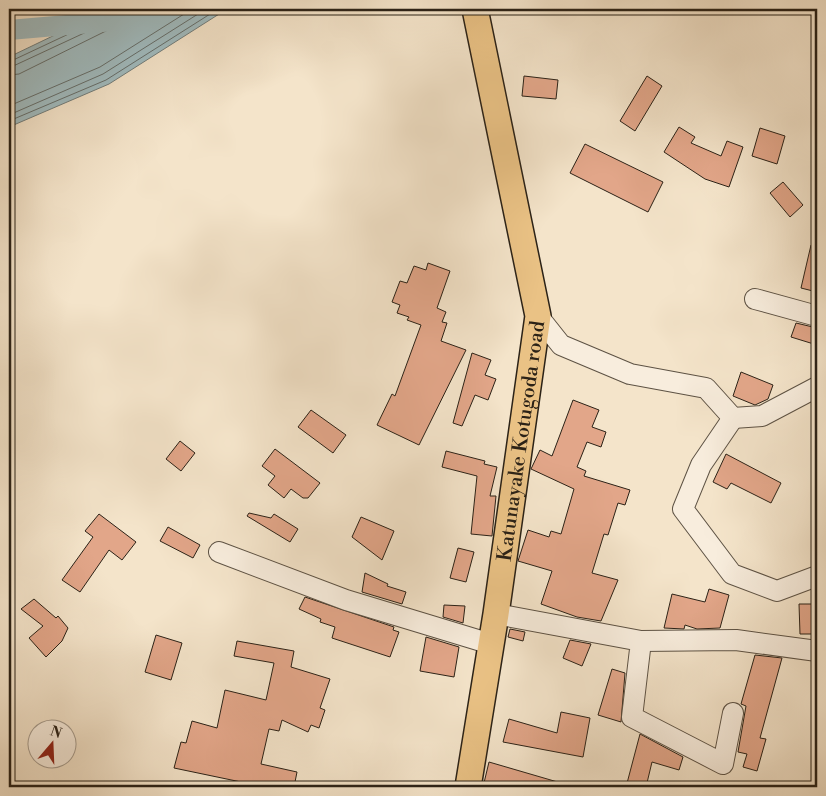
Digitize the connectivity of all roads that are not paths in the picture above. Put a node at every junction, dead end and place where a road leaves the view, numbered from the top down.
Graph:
1 (475, 9) edge
2 (755, 299) dead end
3 (538, 316) junction
4 (817, 316) edge
5 (817, 388) edge
6 (734, 418) junction
7 (219, 552) dead end
8 (817, 576) edge
9 (496, 614) junction
10 (641, 641) junction
11 (492, 644) junction
12 (817, 651) edge
13 (733, 713) dead end
14 (468, 787) edge

1 - 3 main road, Katunayake Kotugoda road
2 - 4 street
3 - 6 street
3 - 9 main road, Katunayake Kotugoda road
5 - 6 street
6 - 8 street
7 - 11 street
9 - 10 street
9 - 11 main road, Katunayake Kotugoda road
10 - 12 street
10 - 13 street
11 - 14 main road, Katunayake Kotugoda road

